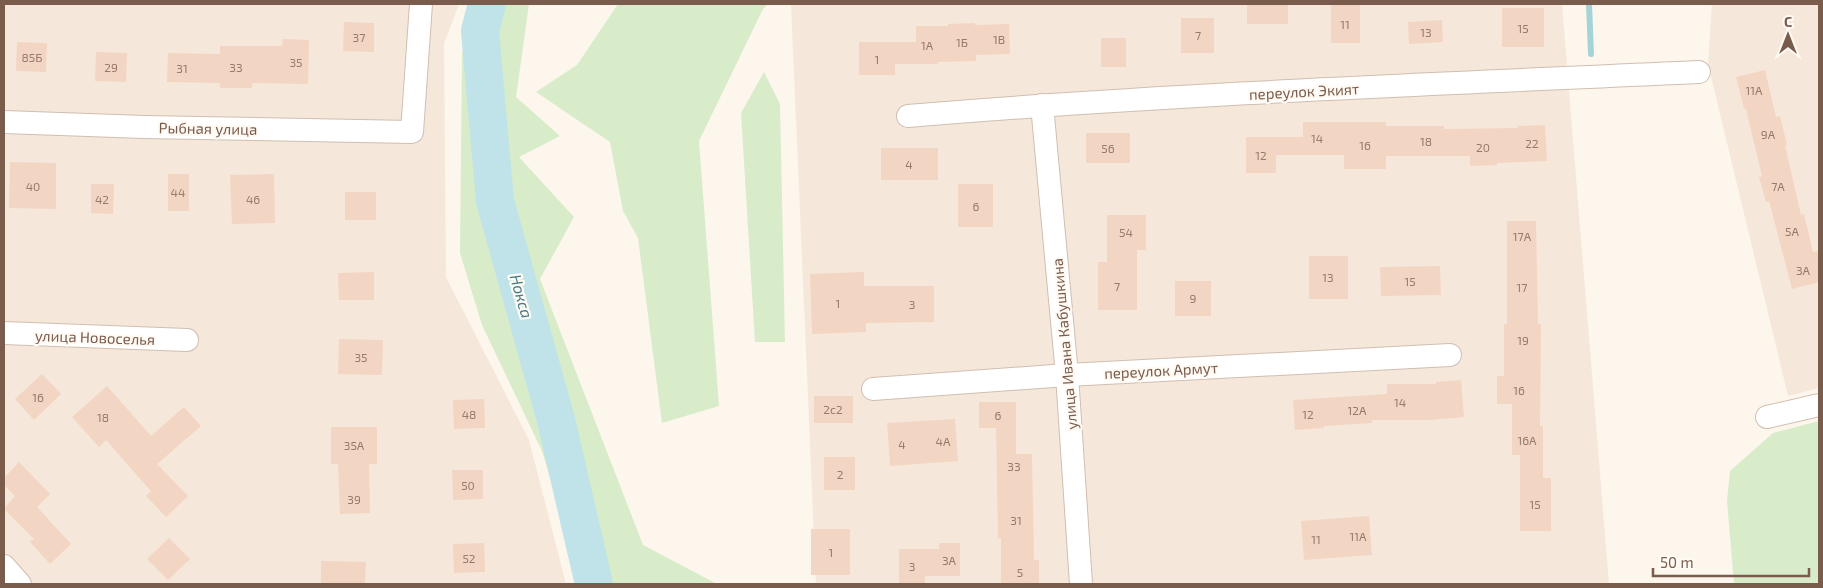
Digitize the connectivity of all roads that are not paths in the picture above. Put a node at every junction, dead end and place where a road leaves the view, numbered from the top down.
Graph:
1 (421, 4) edge
2 (1699, 72) dead end
3 (1042, 105) junction
4 (908, 116) dead end
5 (4, 122) edge
6 (4, 333) edge
7 (187, 340) dead end
8 (1450, 355) dead end
9 (1067, 375) junction
10 (873, 388) dead end
11 (1819, 405) edge
12 (1766, 417) dead end
13 (4, 566) edge
14 (20, 584) edge
15 (1081, 584) edge

1 - 5 street, Рыбная улица
2 - 3 street, переулок Экият
3 - 4 street, переулок Экият
3 - 9 street, улица Ивана Кабушкина
6 - 7 street, улица Новоселья
8 - 9 street, переулок Армут
9 - 10 street, переулок Армут
9 - 15 street, улица Ивана Кабушкина
11 - 12 street
13 - 14 street

